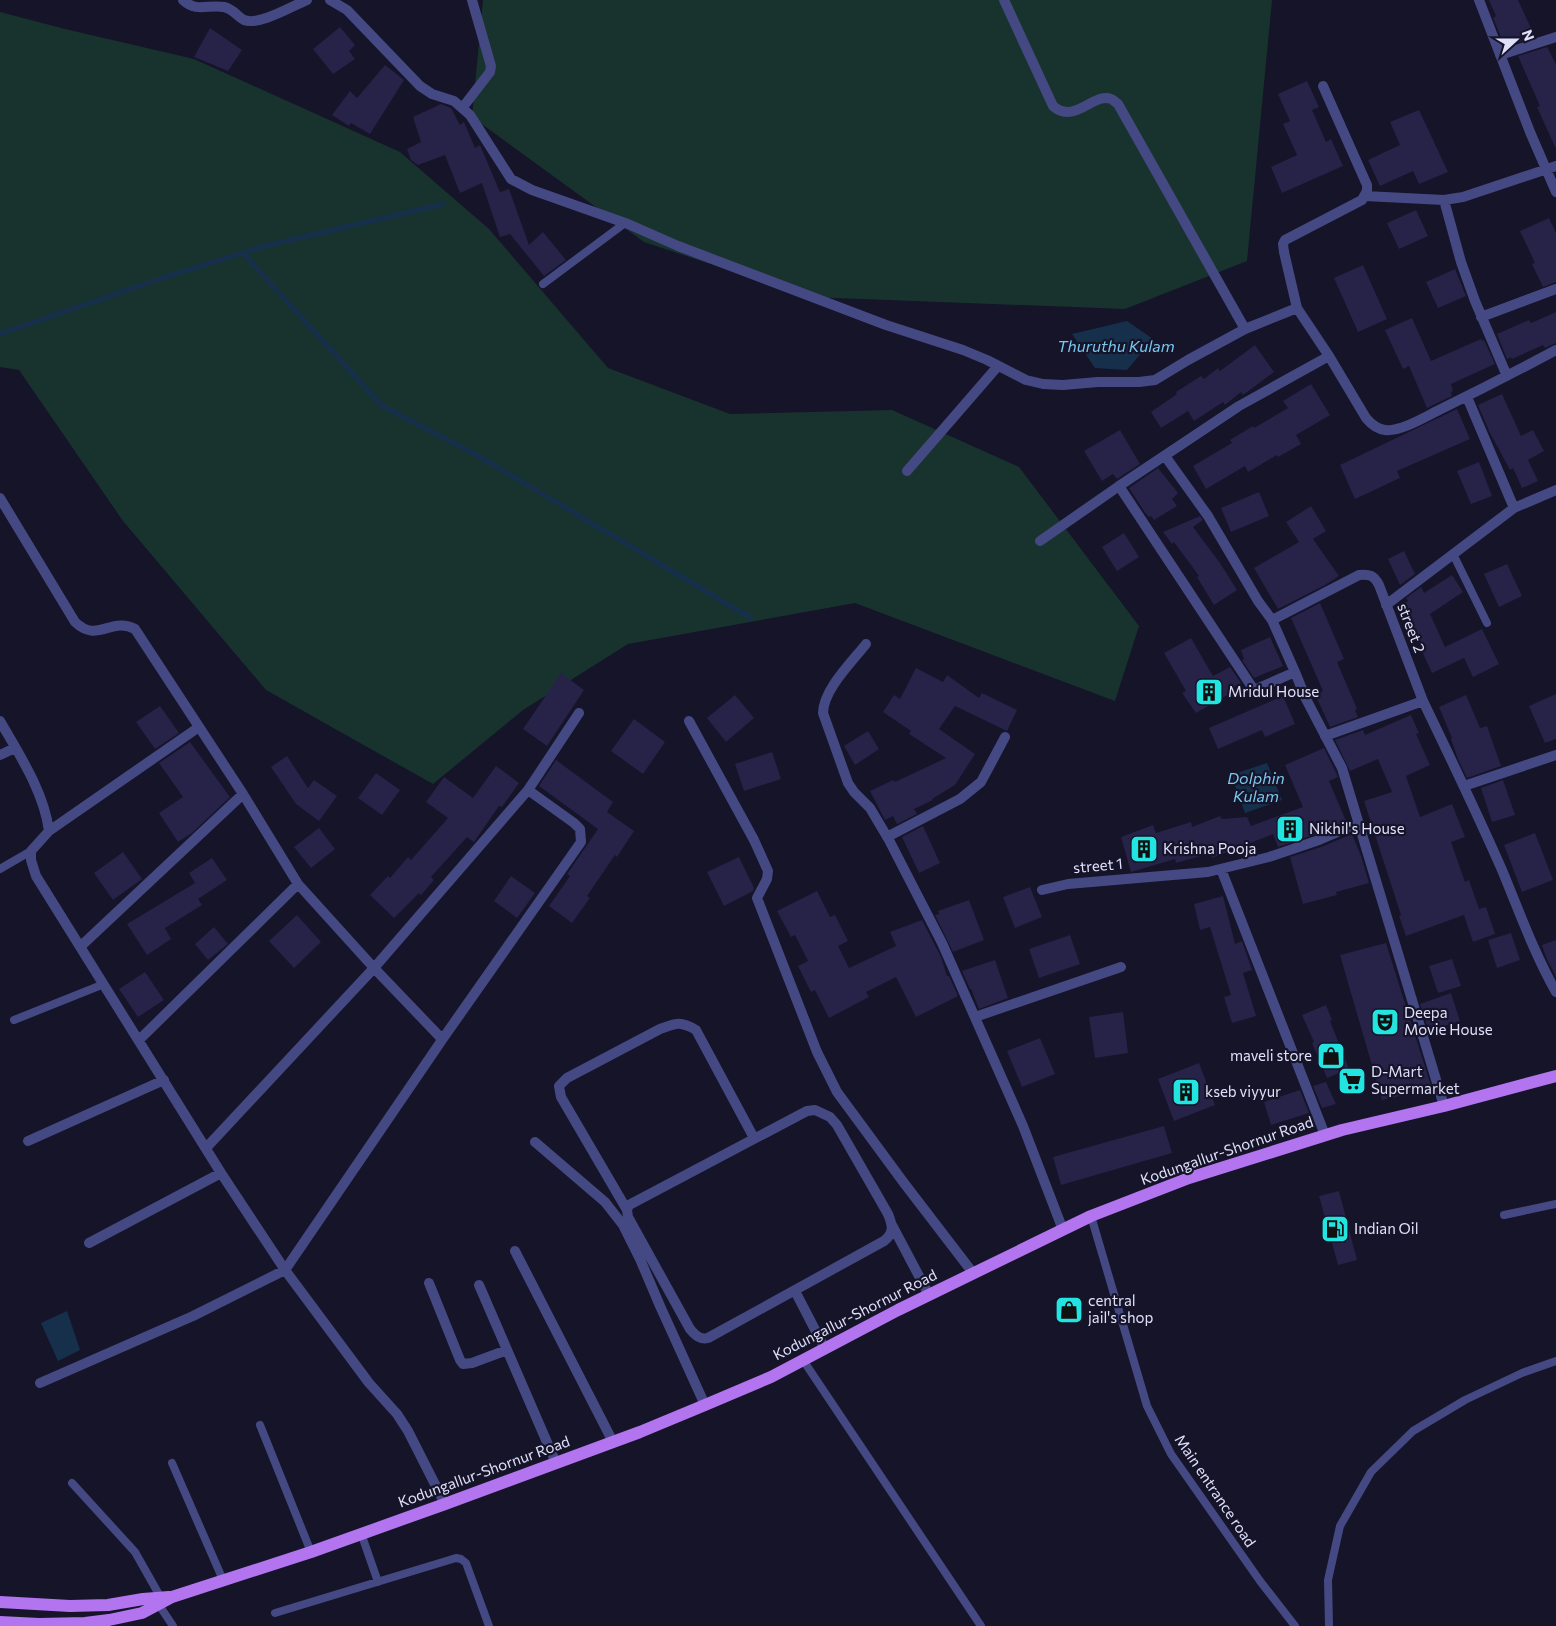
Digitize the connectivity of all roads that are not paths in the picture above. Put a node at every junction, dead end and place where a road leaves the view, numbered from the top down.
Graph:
1 (184, 0) edge
2 (307, 0) edge
3 (330, 0) edge
4 (472, 0) edge
5 (1004, 0) edge
6 (1479, 0) edge
7 (224, 4) edge
8 (1556, 37) edge
9 (1500, 55) junction
10 (1323, 86) dead end
11 (463, 107) junction
12 (1551, 169) edge
13 (1556, 192) edge
14 (1365, 196) junction
15 (1444, 200) junction
16 (625, 223) junction
17 (543, 284) dead end
18 (1556, 289) edge
19 (1297, 308) junction
20 (1481, 317) junction
21 (1244, 329) junction
22 (1556, 350) edge
23 (1329, 356) junction
24 (998, 366) junction
25 (1507, 376) junction
26 (1466, 397) junction
27 (1165, 456) junction
28 (907, 471) dead end
29 (1120, 486) junction
30 (1556, 490) edge
31 (0, 498) edge
32 (1514, 508) junction
33 (1040, 541) dead end
34 (1452, 554) junction
35 (1386, 605) junction
36 (1272, 620) junction
37 (1487, 623) dead end
38 (866, 644) dead end
39 (1295, 672) junction
40 (1423, 701) junction
41 (579, 712) dead end
42 (0, 721) edge
43 (689, 721) dead end
44 (199, 728) junction
45 (1325, 736) junction
46 (1004, 737) dead end
47 (15, 748) junction
48 (0, 755) edge
49 (1556, 756) edge
50 (1464, 786) junction
51 (528, 790) junction
52 (243, 794) junction
53 (1359, 823) junction
54 (49, 831) junction
55 (887, 837) junction
56 (31, 851) junction
57 (0, 869) edge
58 (1221, 869) junction
59 (298, 884) junction
60 (1042, 890) dead end
61 (81, 946) junction
62 (1121, 967) dead end
63 (374, 968) junction
64 (104, 984) junction
65 (1556, 992) edge
66 (975, 1017) junction
67 (14, 1020) dead end
68 (442, 1039) junction
69 (139, 1040) junction
70 (1556, 1076) edge
71 (164, 1080) junction
72 (1444, 1106) junction
73 (1325, 1135) junction
74 (754, 1138) junction
75 (28, 1141) dead end
76 (535, 1142) dead end
77 (206, 1148) junction
78 (221, 1173) junction
79 (1556, 1204) edge
80 (627, 1210) junction
81 (1504, 1215) dead end
82 (1091, 1216) junction
83 (892, 1224) junction
84 (1063, 1230) junction
85 (89, 1243) dead end
86 (515, 1251) dead end
87 (285, 1270) junction
88 (974, 1273) junction
89 (429, 1284) dead end
90 (479, 1286) dead end
91 (795, 1291) junction
92 (928, 1295) junction
93 (825, 1349) junction
94 (507, 1350) junction
95 (803, 1360) junction
96 (1556, 1361) edge
97 (40, 1383) dead end
98 (705, 1405) junction
99 (260, 1426) dead end
100 (613, 1442) junction
101 (172, 1463) dead end
102 (556, 1463) junction
103 (72, 1483) dead end
104 (445, 1504) junction
105 (361, 1534) junction
106 (311, 1552) junction
107 (223, 1580) junction
108 (378, 1582) junction
109 (164, 1600) junction
110 (0, 1602) edge
111 (70, 1606) junction
112 (275, 1614) dead end
113 (0, 1622) edge
114 (71, 1625) edge
115 (173, 1626) edge
116 (489, 1626) edge
117 (980, 1626) edge
118 (1295, 1626) edge
119 (1329, 1626) edge

1 - 7 street
2 - 7 street
3 - 11 street
4 - 11 street
5 - 21 street
6 - 9 street
8 - 9 street
9 - 12 street
10 - 14 street
11 - 16 street
12 - 13 street
12 - 15 street
14 - 15 street
14 - 19 street
15 - 20 street
16 - 17 lane
16 - 24 street
18 - 20 street
19 - 21 street
19 - 23 street
20 - 25 street
21 - 24 street
22 - 25 street
23 - 26 street
23 - 27 street
24 - 28 street
25 - 26 street
26 - 32 street
27 - 29 street
27 - 36 street
29 - 33 street
29 - 39 street
30 - 32 street
31 - 44 street
32 - 34 street
34 - 35 street
34 - 37 lane
35 - 36 street, street 2
35 - 40 street, street 2
36 - 39 street
38 - 55 street
39 - 45 street
40 - 45 street
40 - 50 street, street 2
41 - 51 street
42 - 47 street
43 - 88 street
44 - 52 street
44 - 54 street
45 - 53 street
46 - 55 street
47 - 48 street
47 - 54 street
49 - 50 street
50 - 65 street, street 2
51 - 63 street
51 - 68 street
52 - 59 street
52 - 61 street
53 - 58 street, street 1
53 - 72 street
54 - 56 street
55 - 66 street
56 - 57 lane
56 - 61 street
58 - 60 street, street 1
58 - 73 street
59 - 63 street
59 - 69 street
61 - 64 street
62 - 66 street
63 - 68 street
63 - 77 street
64 - 67 lane
64 - 69 street
66 - 84 street
68 - 87 street
69 - 71 street
70 - 72 main road, Kodungallur-Shornur Road
71 - 75 street
71 - 77 street
72 - 73 main road, Kodungallur-Shornur Road
73 - 82 main road, Kodungallur-Shornur Road
74 - 80 street
74 - 80 street
74 - 83 street
76 - 98 street
77 - 78 street
78 - 85 street
78 - 87 street
79 - 81 lane
80 - 91 street
82 - 84 main road, Kodungallur-Shornur Road
82 - 118 lane, Main entrance road
83 - 91 street
83 - 92 street
84 - 88 main road, Kodungallur-Shornur Road
86 - 100 street
87 - 97 street
87 - 104 street
88 - 92 main road, Kodungallur-Shornur Road
89 - 94 street
90 - 94 street
91 - 93 street
92 - 93 main road, Kodungallur-Shornur Road
93 - 95 main road, Kodungallur-Shornur Road
94 - 102 street
95 - 98 main road, Kodungallur-Shornur Road
95 - 117 lane
96 - 119 lane
98 - 100 main road, Kodungallur-Shornur Road
99 - 106 lane
100 - 102 main road, Kodungallur-Shornur Road
101 - 107 lane
102 - 104 main road, Kodungallur-Shornur Road
103 - 109 lane
104 - 105 main road, Kodungallur-Shornur Road
105 - 106 main road, Kodungallur-Shornur Road
105 - 108 lane
106 - 107 main road, Kodungallur-Shornur Road
107 - 109 main road, Kodungallur-Shornur Road
108 - 112 lane
108 - 116 lane
109 - 111 main road
109 - 114 main road
109 - 115 lane
110 - 111 main road
111 - 114 lane
113 - 114 main road

